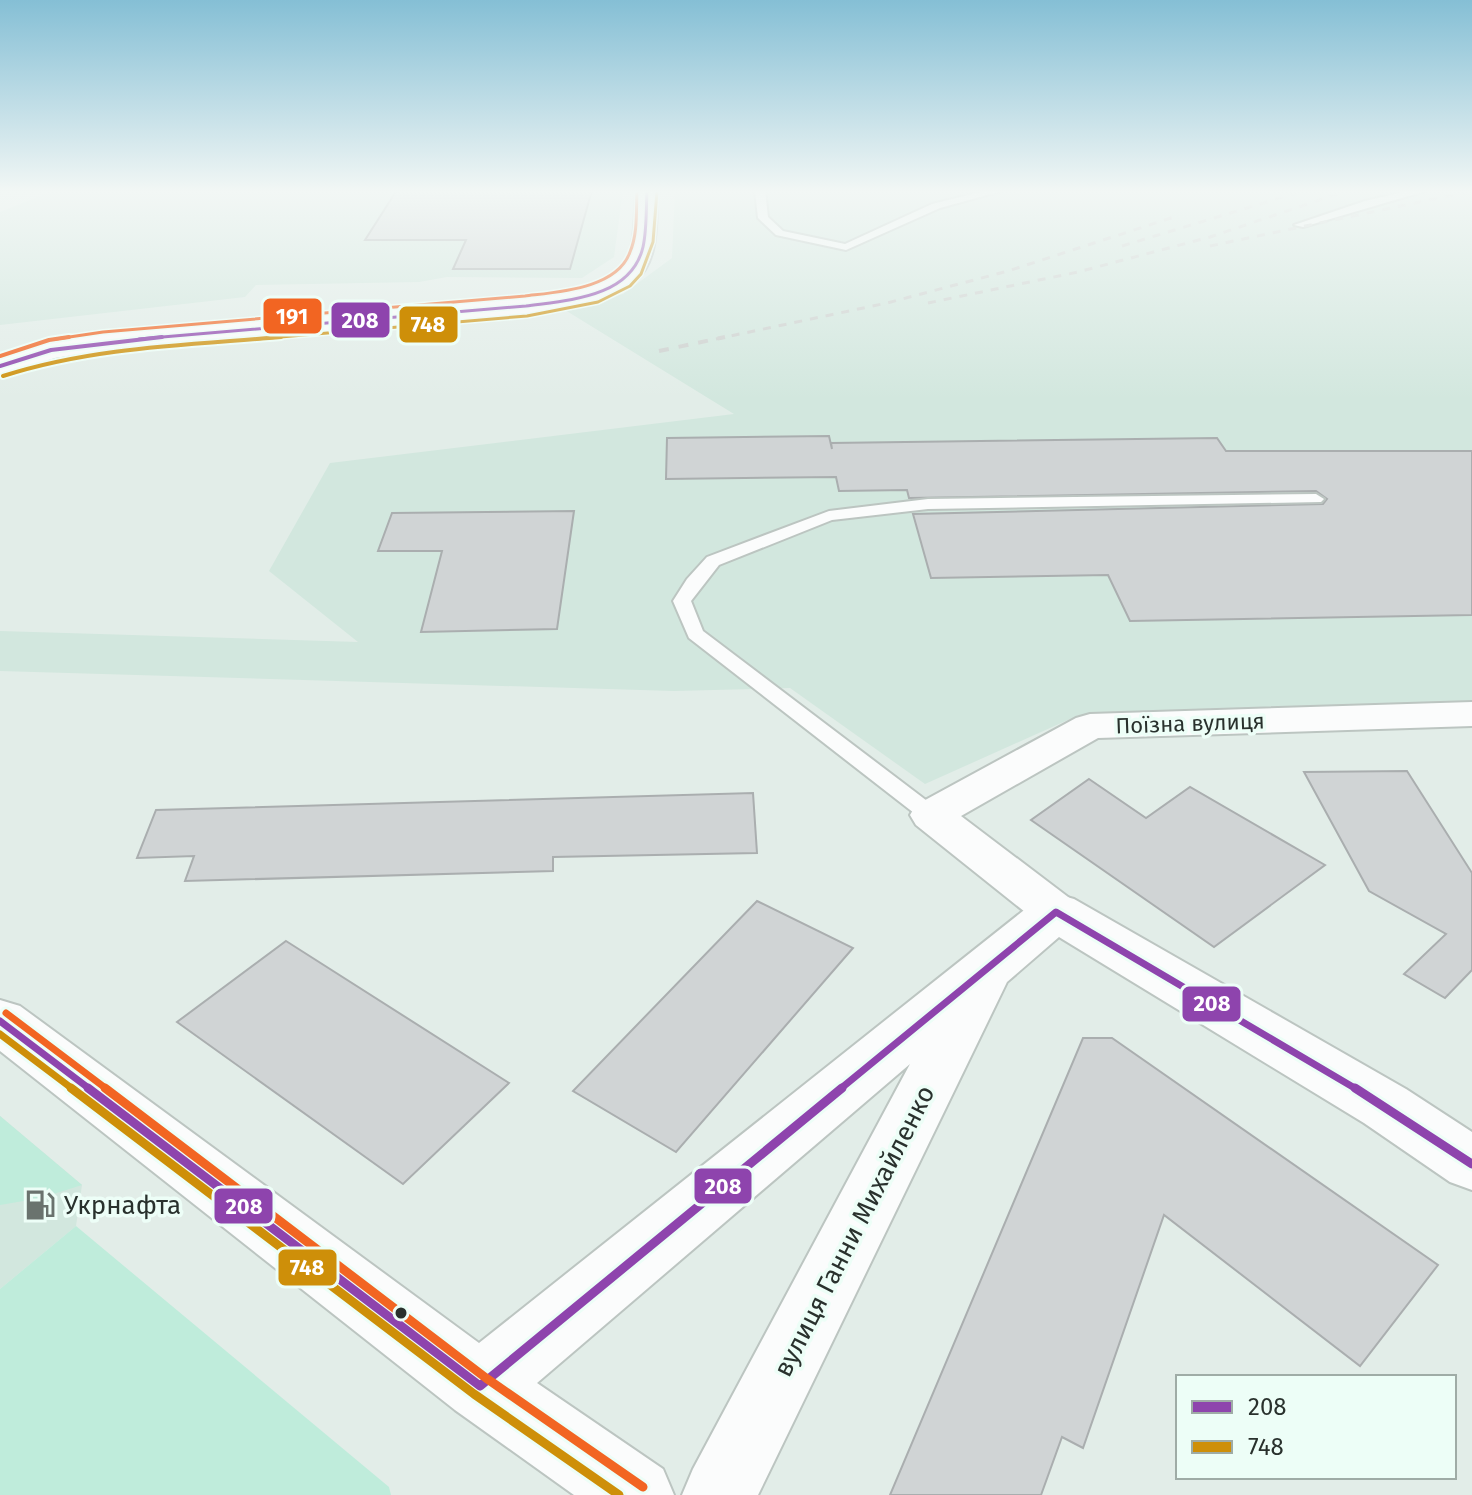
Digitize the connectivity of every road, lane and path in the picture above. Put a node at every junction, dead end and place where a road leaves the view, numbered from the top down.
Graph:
1 (637, 260) edge
2 (0, 366) edge
3 (1316, 499) dead end
4 (1472, 714) edge
5 (931, 815) junction
6 (1056, 912) junction
7 (990, 967) junction
8 (0, 1021) edge
9 (1472, 1164) edge
10 (480, 1386) junction
11 (637, 1495) edge
12 (719, 1495) edge

1 - 2 street
3 - 5 lane
4 - 5 street, Поїзна вулиця
5 - 6 street
6 - 7 street, вулиця Ганни Михайленко
6 - 9 street
7 - 10 street, вулиця Ганни Михайленко
7 - 12 street, вулиця Ганни Михайленко
8 - 10 street
10 - 11 street

